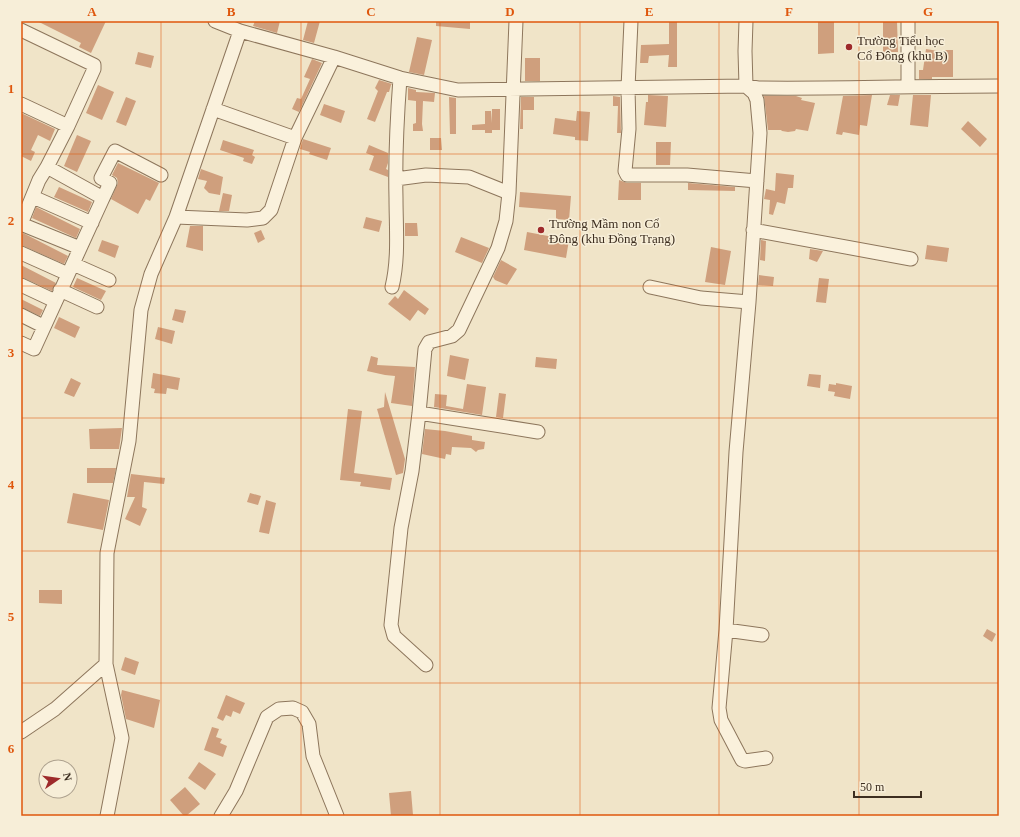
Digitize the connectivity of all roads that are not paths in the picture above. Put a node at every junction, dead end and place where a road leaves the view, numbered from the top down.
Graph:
1 (216, 21) edge
2 (516, 21) edge
3 (631, 21) edge
4 (746, 21) edge
5 (908, 21) edge
6 (21, 30) edge
7 (240, 31) junction
8 (334, 58) junction
9 (400, 78) junction
10 (746, 86) junction
11 (908, 86) junction
12 (999, 86) edge
13 (628, 88) junction
14 (512, 89) junction
15 (21, 104) edge
16 (213, 109) junction
17 (68, 126) junction
18 (295, 138) junction
19 (47, 167) junction
20 (161, 175) dead end
21 (396, 179) junction
22 (757, 181) junction
23 (509, 193) junction
24 (34, 197) junction
25 (103, 198) junction
26 (176, 217) junction
27 (92, 223) junction
28 (21, 224) edge
29 (753, 230) junction
30 (80, 248) junction
31 (21, 253) edge
32 (911, 259) dead end
33 (70, 269) junction
34 (109, 280) dead end
35 (21, 285) edge
36 (392, 287) dead end
37 (650, 287) dead end
38 (58, 296) junction
39 (749, 302) junction
40 (97, 307) dead end
41 (21, 315) edge
42 (44, 326) junction
43 (21, 342) edge
44 (419, 413) junction
45 (538, 432) dead end
46 (726, 630) junction
47 (762, 635) dead end
48 (106, 664) junction
49 (426, 665) dead end
50 (21, 732) edge
51 (766, 758) dead end
52 (107, 816) edge
53 (221, 816) edge
54 (337, 816) edge

1 - 7 street
2 - 14 street
3 - 13 street
4 - 10 street
5 - 11 street
6 - 17 street
7 - 8 street
7 - 16 street
8 - 9 street
8 - 18 street
9 - 14 street
9 - 21 street
10 - 11 street
10 - 13 street
10 - 22 street
11 - 12 street
13 - 14 street
13 - 22 street
14 - 23 street
15 - 17 street
16 - 18 street
16 - 26 street
17 - 19 street
18 - 26 street
19 - 24 street
19 - 25 street
20 - 25 street
21 - 23 street
21 - 36 street
22 - 29 street
23 - 44 street
24 - 27 street
24 - 28 street
25 - 27 street
26 - 48 street
27 - 30 street
28 - 30 street
29 - 32 street
29 - 39 street
30 - 33 street
31 - 33 street
33 - 34 street
33 - 38 street
35 - 38 street
37 - 39 street
38 - 40 street
38 - 42 street
39 - 46 street
41 - 42 street
42 - 43 street
44 - 45 street
44 - 49 street
46 - 47 street
46 - 51 street
48 - 50 street
48 - 52 street
53 - 54 street

